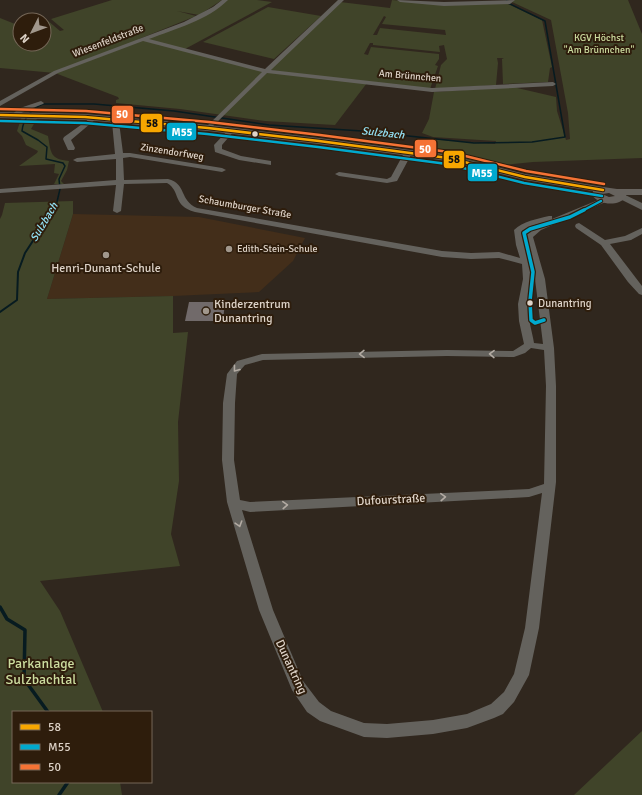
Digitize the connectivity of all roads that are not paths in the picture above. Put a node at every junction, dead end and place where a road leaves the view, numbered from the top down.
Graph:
1 (225, 0) edge
2 (341, 0) edge
3 (400, 0) edge
4 (509, 1) edge
5 (142, 39) junction
6 (266, 71) junction
7 (553, 84) dead end
8 (2, 101) edge
9 (41, 103) dead end
10 (0, 115) edge
11 (19, 115) junction
12 (94, 118) junction
13 (117, 120) junction
14 (208, 128) junction
15 (230, 131) junction
16 (71, 148) dead end
17 (408, 153) junction
18 (119, 155) junction
19 (77, 160) dead end
20 (268, 163) dead end
21 (222, 170) dead end
22 (339, 174) dead end
23 (120, 182) junction
24 (0, 191) edge
25 (610, 195) junction
26 (638, 198) edge
27 (117, 212) dead end
28 (564, 215) junction
29 (537, 225) junction
30 (579, 226) dead end
31 (642, 232) edge
32 (604, 243) junction
33 (520, 245) junction
34 (499, 255) junction
35 (526, 262) junction
36 (642, 292) edge
37 (526, 325) junction
38 (546, 325) junction
39 (529, 345) junction
40 (549, 348) junction
41 (549, 487) junction
42 (233, 502) junction

1 - 5 street, Wiesenfeldstraße
2 - 6 street
3 - 4 street
5 - 6 street, Am Brünnchen
5 - 8 street, Wiesenfeldstraße
6 - 7 street, Am Brünnchen
6 - 14 street
9 - 11 street
10 - 11 main road
11 - 12 main road
12 - 13 main road
12 - 16 street
13 - 14 main road
13 - 18 street
14 - 15 main road
15 - 17 main road
15 - 20 street
17 - 22 street
17 - 25 main road
18 - 19 street, Zinzendorfweg
18 - 21 street, Zinzendorfweg
18 - 23 street
23 - 24 street, Schaumburger Straße
23 - 27 street
23 - 34 street, Schaumburger Straße
25 - 26 main road
25 - 28 street
28 - 29 street
28 - 29 street
29 - 33 street
29 - 38 street, Dunantring
30 - 32 street
31 - 32 street
32 - 36 street
33 - 34 street, Schaumburger Straße
33 - 35 street
34 - 35 street, Schaumburger Straße
35 - 37 street
37 - 38 street
37 - 39 street
38 - 40 street, Dunantring
39 - 40 street
39 -> 42 street, Dunantring
40 - 41 street, Dunantring
42 -> 41 street, Dufourstraße
42 -> 41 street, Dunantring

